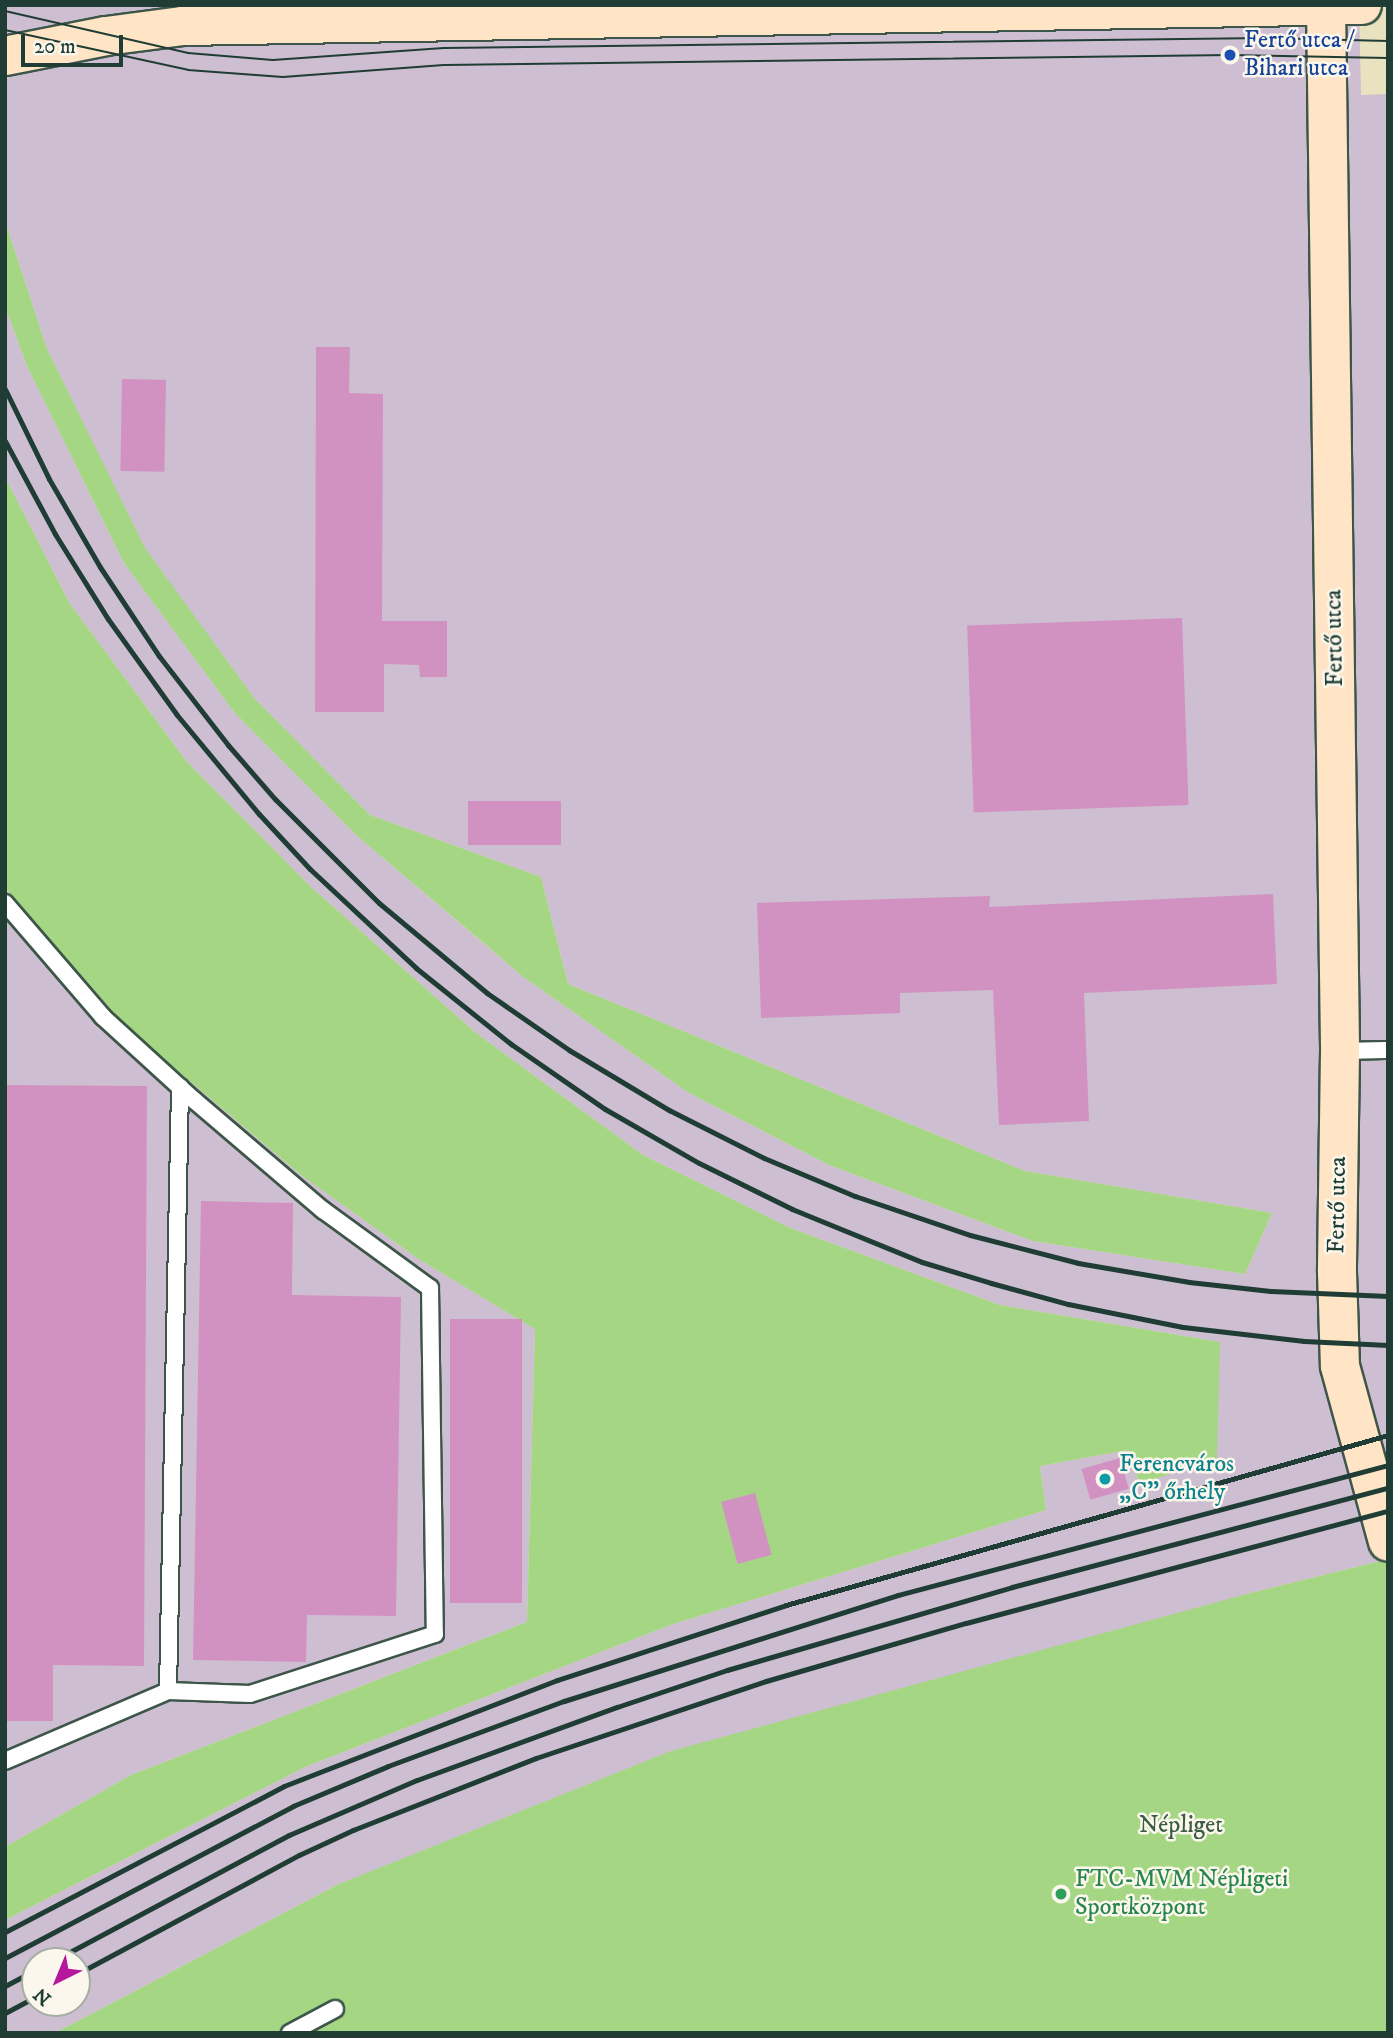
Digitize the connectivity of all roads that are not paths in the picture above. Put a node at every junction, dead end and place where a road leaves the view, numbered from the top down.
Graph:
1 (1362, 5) edge
2 (1326, 6) edge
3 (5, 56) edge
4 (5, 903) edge
5 (1388, 1050) edge
6 (1340, 1051) junction
7 (180, 1087) junction
8 (1388, 1542) edge
9 (168, 1691) junction
10 (5, 1761) edge
11 (335, 2009) dead end
12 (290, 2033) edge

1 - 2 street
2 - 3 street
2 - 6 street, Fertő utca
4 - 7 lane
5 - 6 lane
6 - 8 street, Fertő utca
7 - 9 lane
7 - 9 lane
9 - 10 lane
11 - 12 lane

